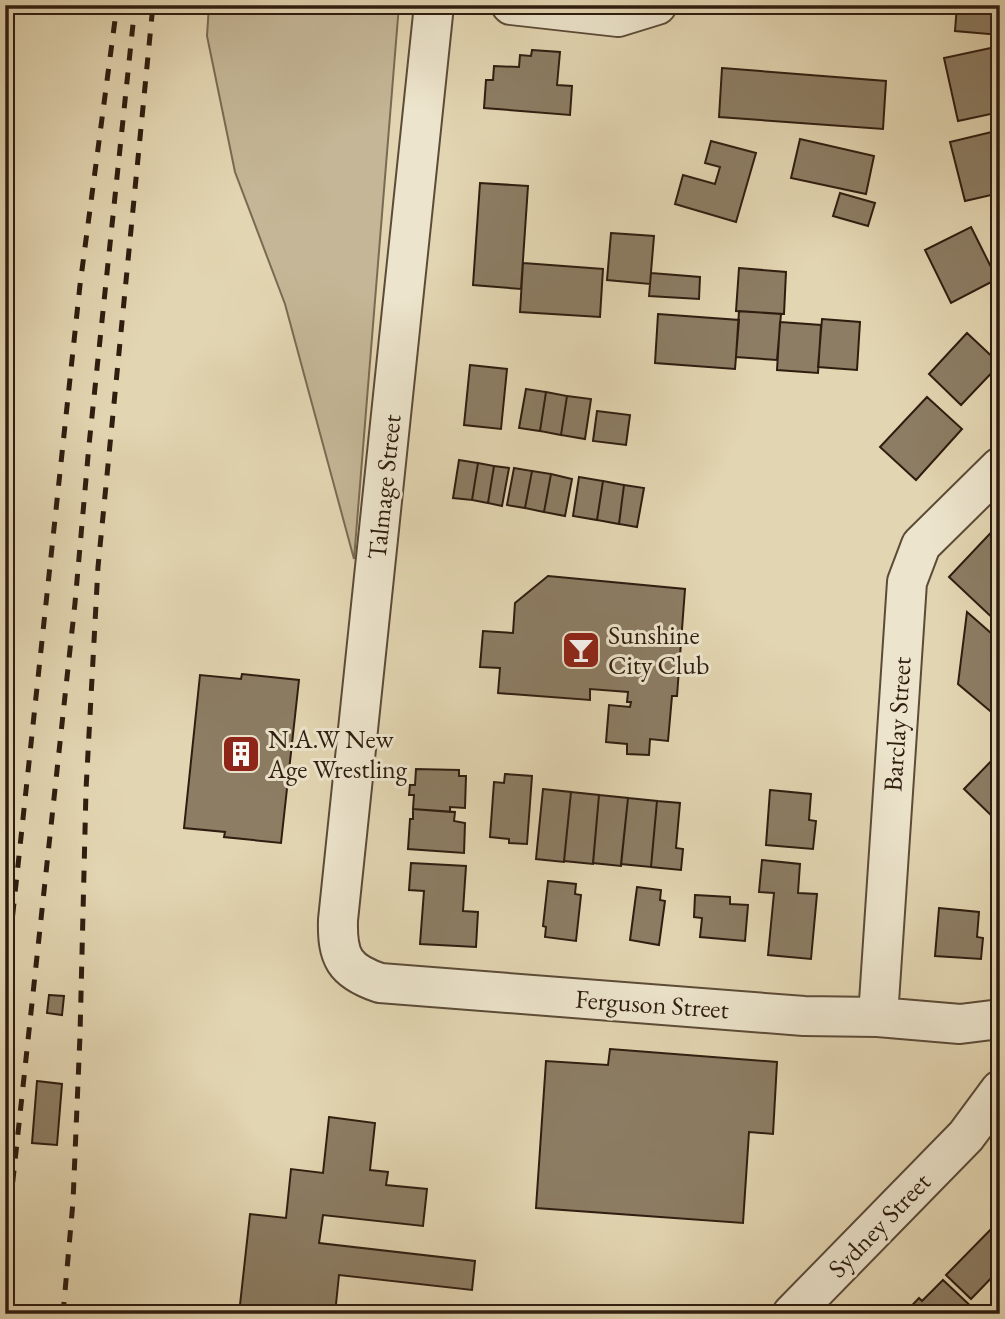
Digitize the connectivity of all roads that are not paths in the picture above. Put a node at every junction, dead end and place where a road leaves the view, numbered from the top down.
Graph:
1 (434, 5) edge
2 (510, 5) edge
3 (657, 5) edge
4 (1000, 467) edge
5 (349, 967) joint
6 (878, 1017) junction
7 (1000, 1019) edge
8 (960, 1024) junction
9 (1000, 1044) edge
10 (1000, 1090) edge
11 (1000, 1112) edge
12 (966, 1136) junction
13 (792, 1314) edge

1 - 5 street, Talmage Street
2 - 3 street
4 - 6 street, Barclay Street
5 - 6 street, Ferguson Street
6 - 8 street, Ferguson Street
7 - 8 street, Ferguson Street
8 - 9 street, Ferguson Street
10 - 12 street, Sydney Street
11 - 12 street, Sydney Street
12 - 13 street, Sydney Street

